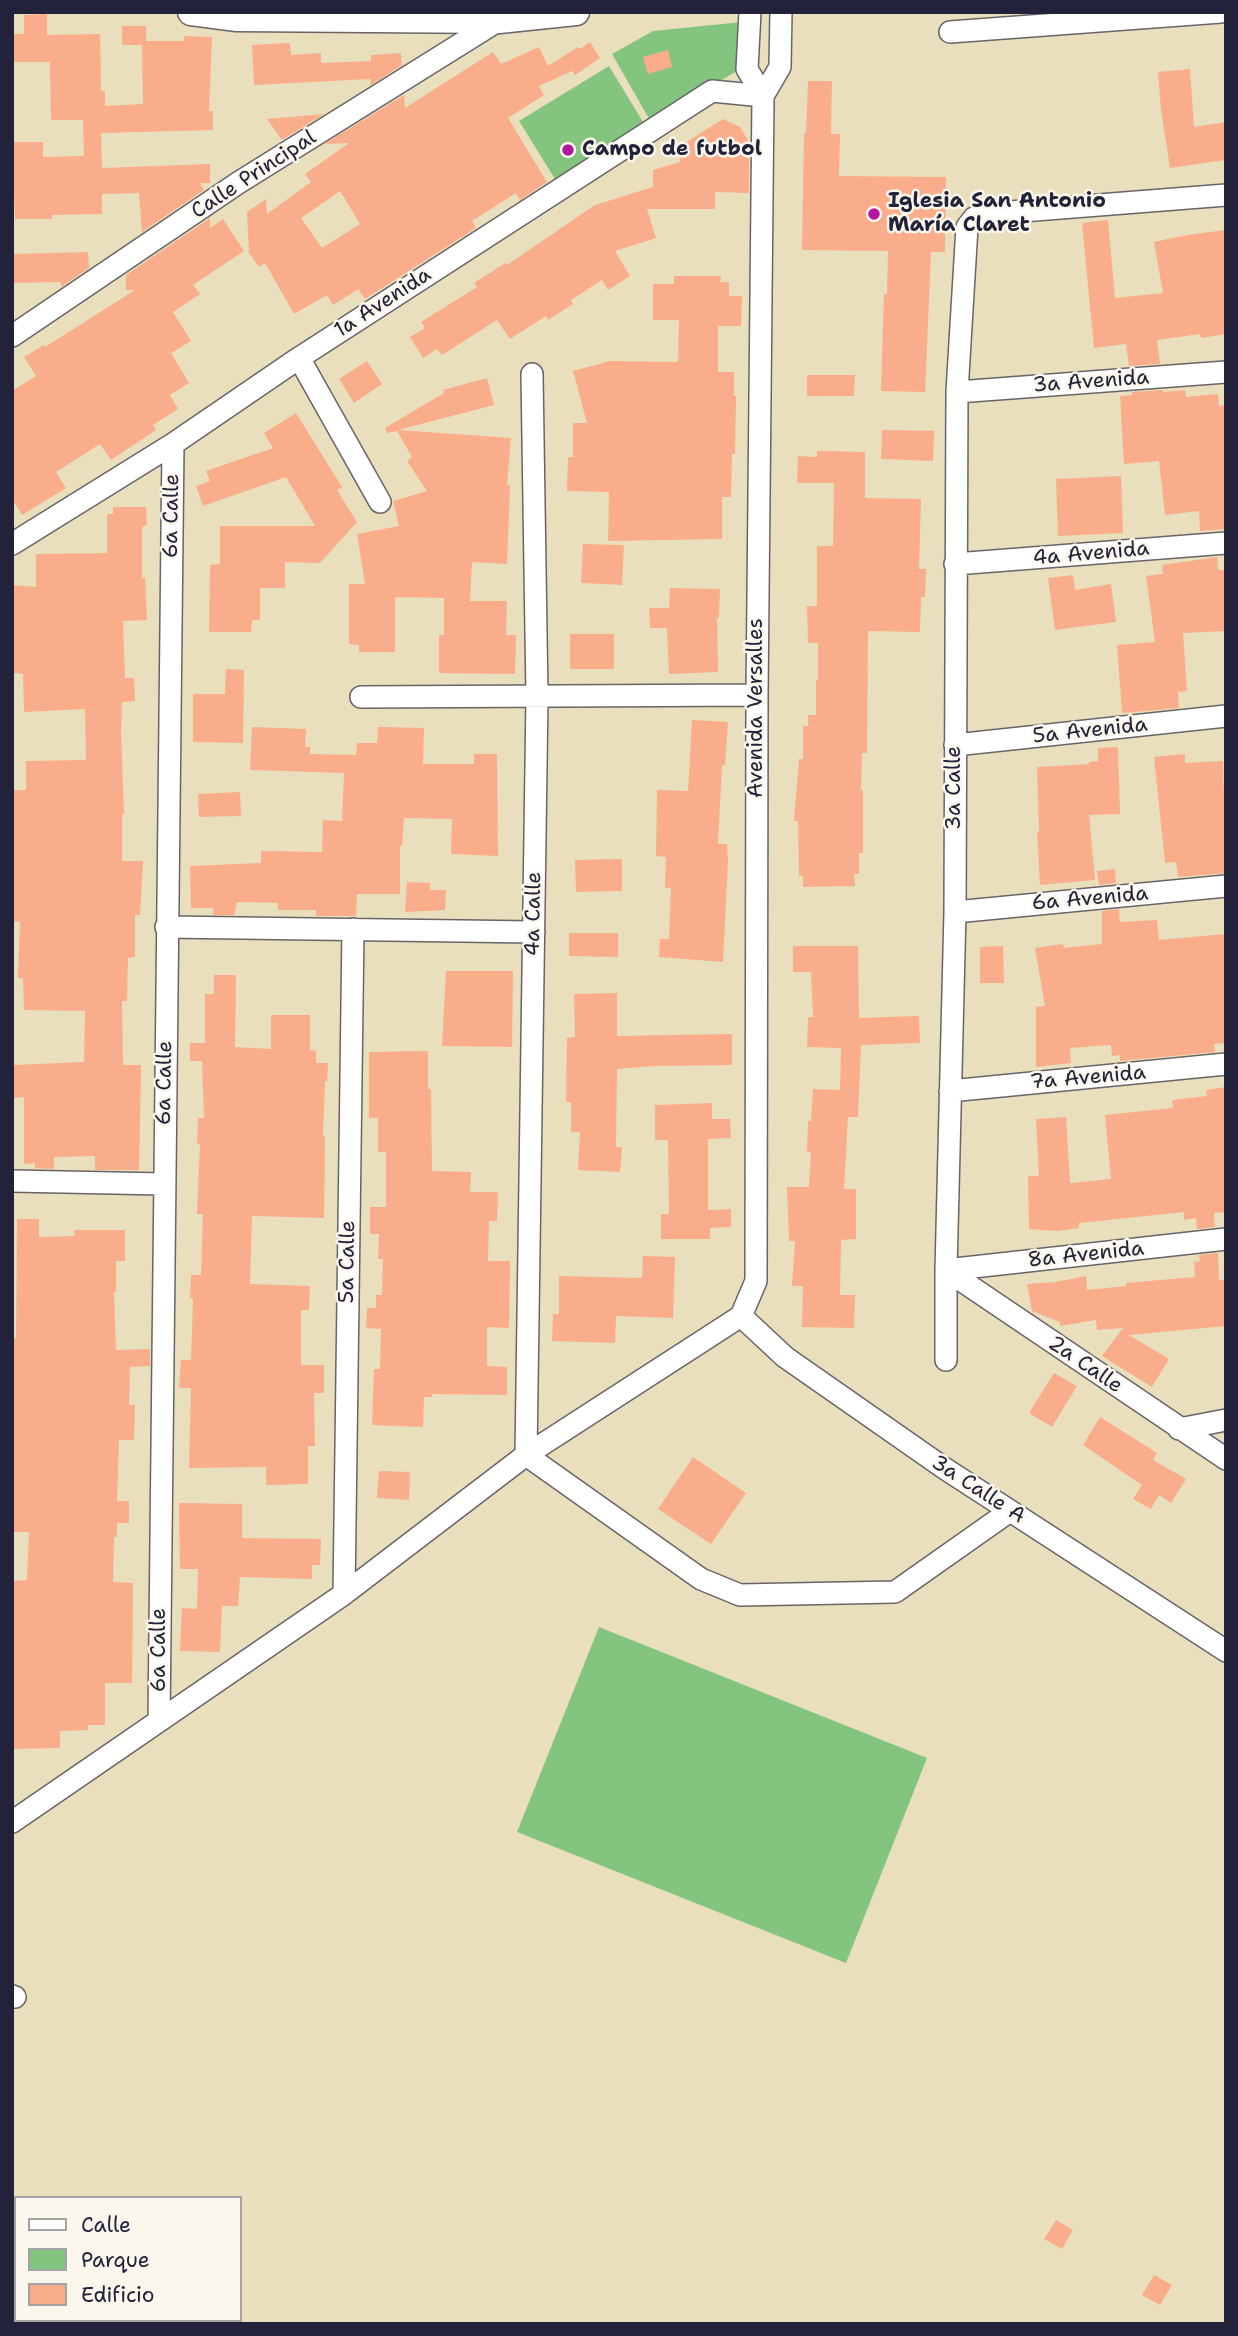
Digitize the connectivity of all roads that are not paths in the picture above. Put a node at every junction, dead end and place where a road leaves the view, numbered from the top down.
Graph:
1 (191, 12) edge
2 (576, 12) edge
3 (750, 12) edge
4 (781, 12) edge
5 (1221, 12) edge
6 (499, 20) junction
7 (950, 32) dead end
8 (763, 96) junction
9 (1226, 195) edge
10 (12, 337) edge
11 (299, 358) junction
12 (1226, 372) edge
13 (532, 374) dead end
14 (957, 392) junction
15 (173, 444) junction
16 (380, 502) dead end
17 (1226, 543) edge
18 (12, 544) edge
19 (956, 565) junction
20 (757, 695) junction
21 (361, 697) dead end
22 (537, 697) junction
23 (1226, 716) edge
24 (955, 745) junction
25 (1226, 886) edge
26 (955, 912) junction
27 (166, 927) junction
28 (353, 929) junction
29 (534, 932) junction
30 (1226, 1065) edge
31 (950, 1091) junction
32 (12, 1181) edge
33 (164, 1184) junction
34 (1226, 1239) edge
35 (946, 1270) junction
36 (741, 1316) junction
37 (946, 1360) dead end
38 (1226, 1420) edge
39 (1179, 1429) junction
40 (526, 1455) junction
41 (1226, 1459) edge
42 (1010, 1511) junction
43 (344, 1594) junction
44 (1226, 1651) edge
45 (159, 1721) junction
46 (12, 1822) edge

1 - 6 street
2 - 6 street
3 - 8 street, Avenida Versalles
4 - 8 street, Avenida Versalles
5 - 7 street
6 - 10 street, Calle Principal
8 - 11 street, 1a Avenida
8 - 20 street, Avenida Versalles
9 - 14 street, 3a Calle
11 - 15 street, 1a Avenida
11 - 16 street
12 - 14 street, 3a Avenida
13 - 22 street, 4a Calle
14 - 19 street, 3a Calle
15 - 18 street, 1a Avenida
15 - 27 street, 6a Calle
17 - 19 street, 4a Avenida
19 - 24 street, 3a Calle
20 - 22 street
20 - 36 street, Avenida Versalles
21 - 22 street
22 - 29 street, 4a Calle
23 - 24 street, 5a Avenida
24 - 26 street, 3a Calle
25 - 26 street, 6a Avenida
26 - 31 street, 3a Calle
27 - 28 street
27 - 33 street, 6a Calle
28 - 29 street
28 - 43 street, 5a Calle
29 - 40 street, 4a Calle
30 - 31 street, 7a Avenida
31 - 35 street, 3a Calle
32 - 33 street
33 - 45 street, 6a Calle
34 - 35 street, 8a Avenida
35 - 37 street, 3a Calle
35 - 39 street, 2a Calle
36 - 40 street
36 - 42 street, 3a Calle A
38 - 39 street
39 - 41 street, 2a Calle
40 - 42 street
40 - 43 street
42 - 44 street, 3a Calle A
43 - 45 street
45 - 46 street

